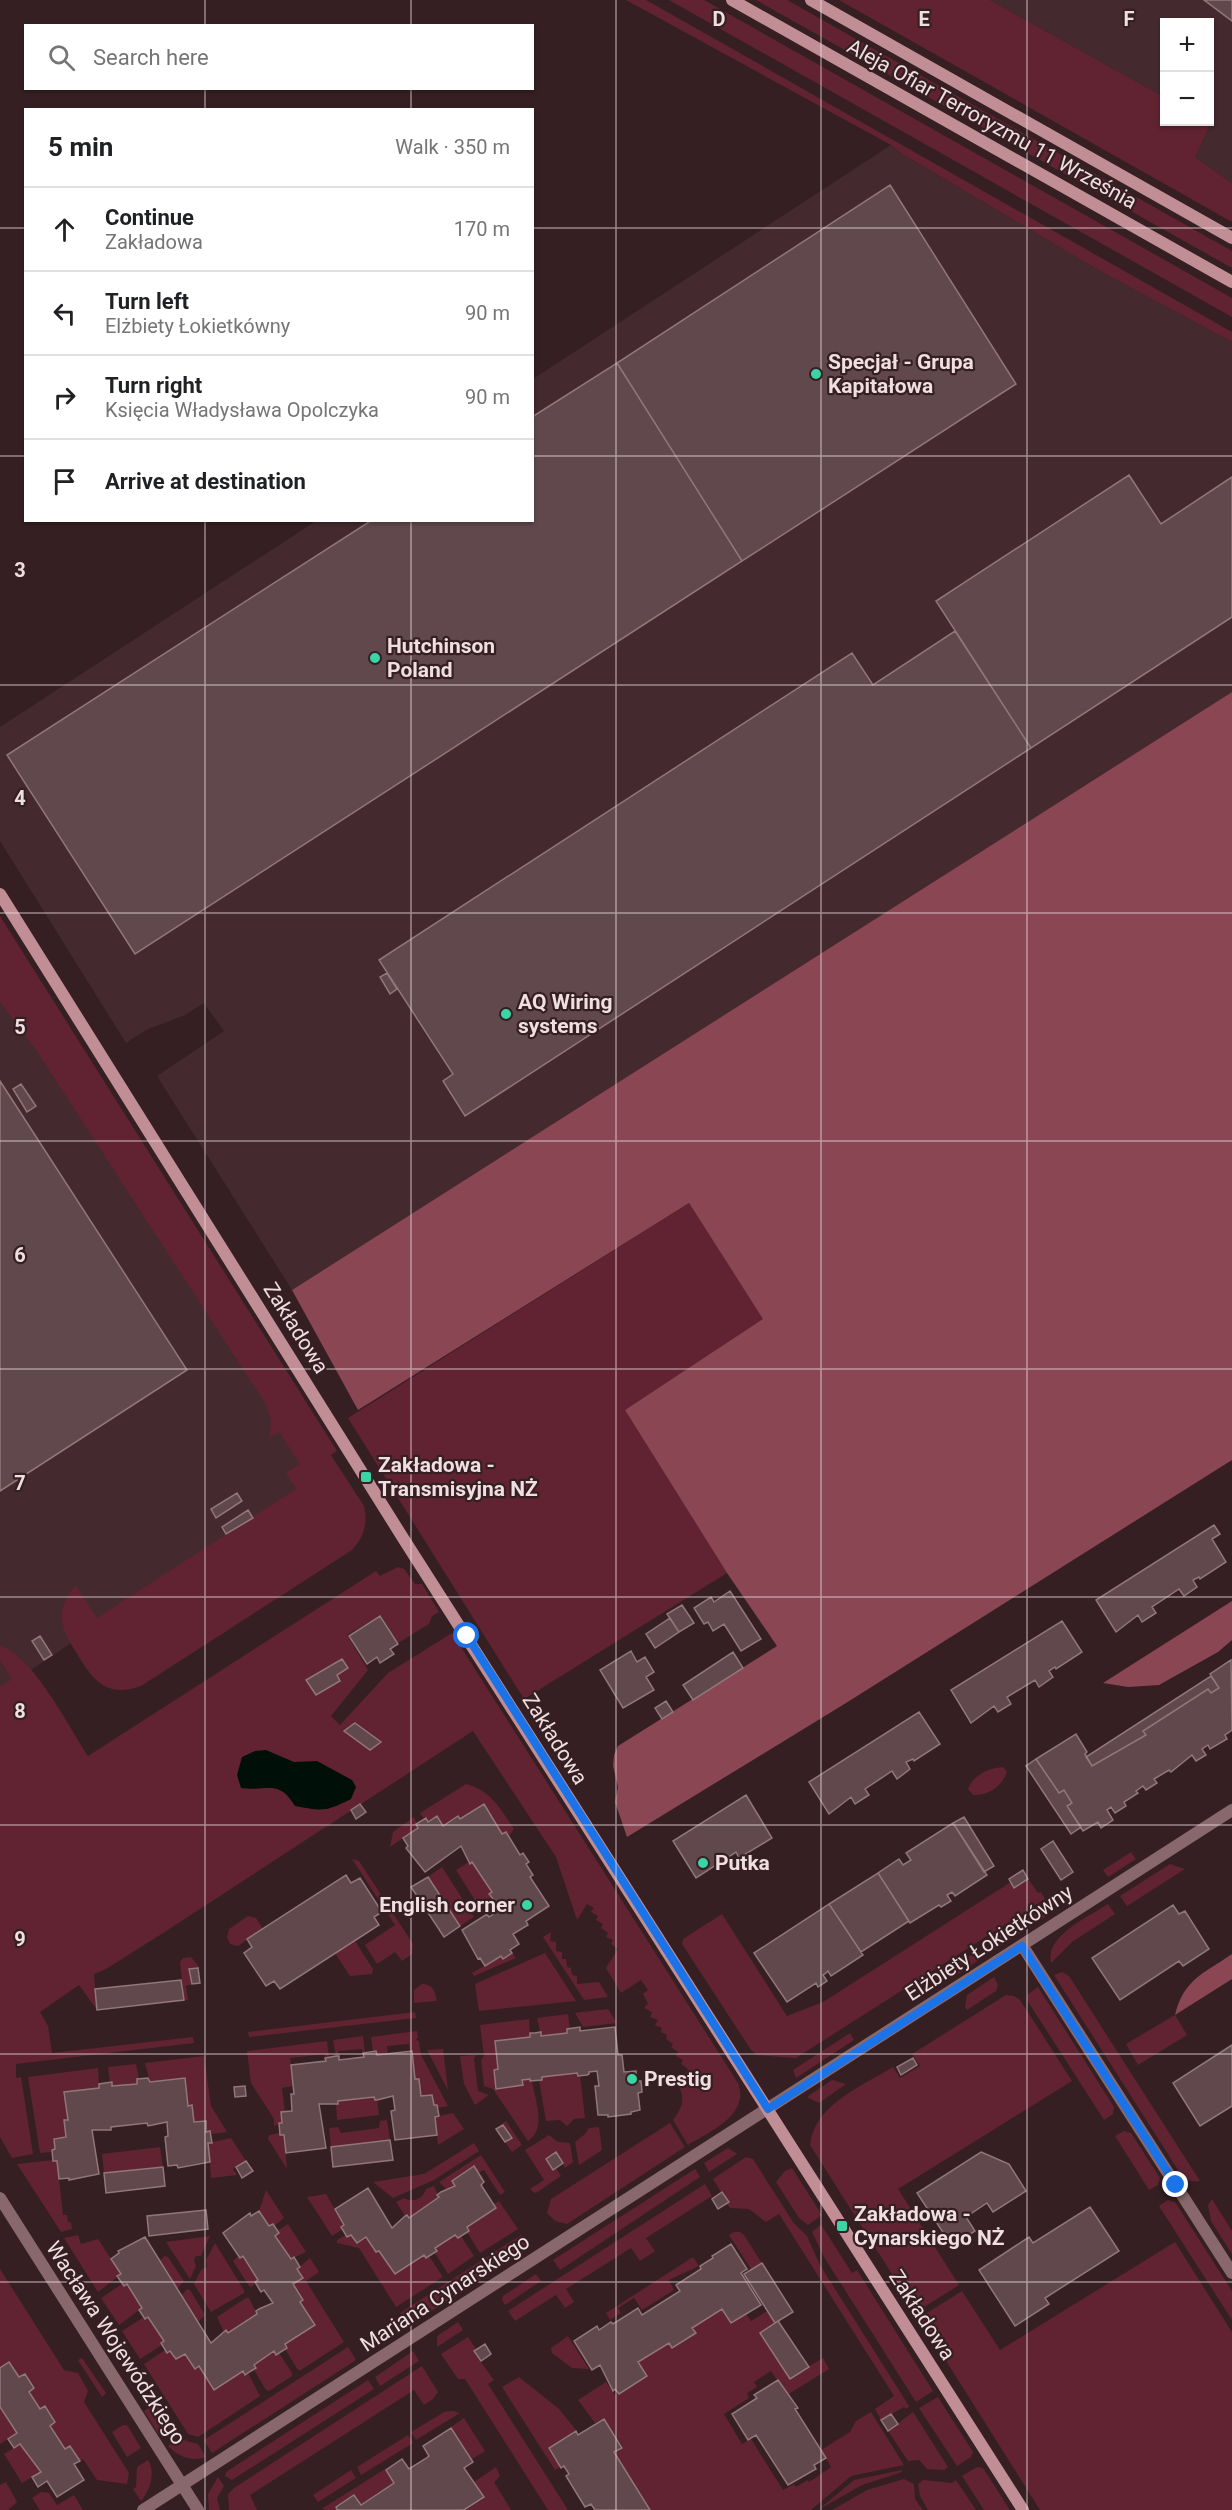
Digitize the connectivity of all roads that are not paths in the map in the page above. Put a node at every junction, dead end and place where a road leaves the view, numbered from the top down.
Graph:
1 (732, 0) edge
2 (811, 0) edge
3 (1232, 238) edge
4 (1232, 282) edge
5 (0, 894) edge
6 (1232, 1810) edge
7 (1022, 1946) junction
8 (768, 2109) junction
9 (0, 2198) edge
10 (1232, 2273) edge
11 (183, 2485) junction
12 (143, 2510) edge
13 (198, 2510) edge
14 (1023, 2510) edge

1 - 4 street, Aleja Ofiar Terroryzmu 11 Września
2 - 3 street, Aleja Ofiar Terroryzmu 11 Września
5 - 8 street, Zakładowa
6 - 7 street, Elżbiety Łokietkówny
7 - 8 street, Elżbiety Łokietkówny
7 - 10 street
8 - 11 street, Mariana Cynarskiego
8 - 14 street, Zakładowa
9 - 11 street, Wacława Wojewódzkiego
11 - 12 street, Mariana Cynarskiego
11 - 13 street, Wacława Wojewódzkiego

